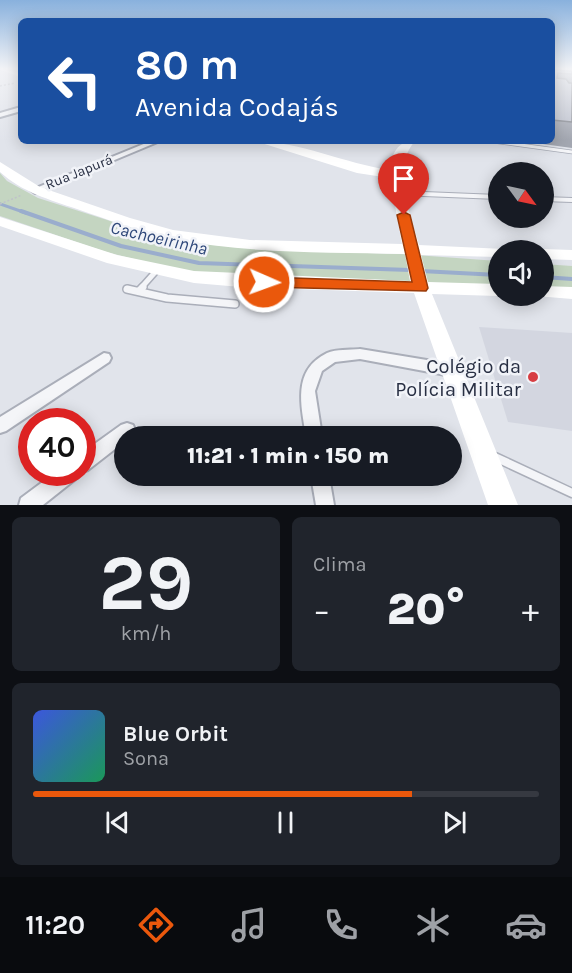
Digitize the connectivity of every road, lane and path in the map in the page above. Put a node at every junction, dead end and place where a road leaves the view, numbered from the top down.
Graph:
1 (18, 110) edge
2 (0, 115) edge
3 (149, 144) edge
4 (270, 144) edge
5 (406, 144) edge
6 (514, 144) edge
7 (572, 152) edge
8 (0, 166) edge
9 (396, 175) junction
10 (29, 192) junction
11 (398, 193) junction
12 (488, 197) edge
13 (554, 199) edge
14 (572, 200) edge
15 (0, 204) edge
16 (0, 221) edge
17 (413, 252) junction
18 (488, 252) edge
19 (554, 254) edge
20 (572, 255) edge
21 (158, 269) junction
22 (420, 284) junction
23 (127, 288) dead end
24 (488, 289) edge
25 (139, 291) junction
26 (554, 292) edge
27 (572, 293) edge
28 (235, 304) dead end
29 (104, 358) dead end
30 (451, 370) junction
31 (0, 426) edge
32 (312, 426) edge
33 (114, 440) edge
34 (480, 450) junction
35 (96, 453) edge
36 (53, 486) edge
37 (322, 486) edge
38 (572, 493) edge
39 (28, 505) edge
40 (325, 505) edge
41 (503, 505) edge

1 - 2 street
3 - 10 street, Rua Japurá
4 - 9 street
5 - 9 street
6 - 7 lane
8 - 10 street
9 - 11 street
10 - 15 path
10 - 17 street
11 - 12 lane
11 - 17 street
13 - 14 lane
16 - 21 street
17 - 18 street
17 - 22 street
19 - 20 street
21 - 22 street
21 - 25 lane
22 - 24 street
22 - 30 street
23 - 25 lane
25 - 28 lane
26 - 27 street
29 - 31 street
30 - 32 street
30 - 34 street
33 - 35 street
34 - 38 lane
34 - 41 street
36 - 39 street
37 - 40 street

